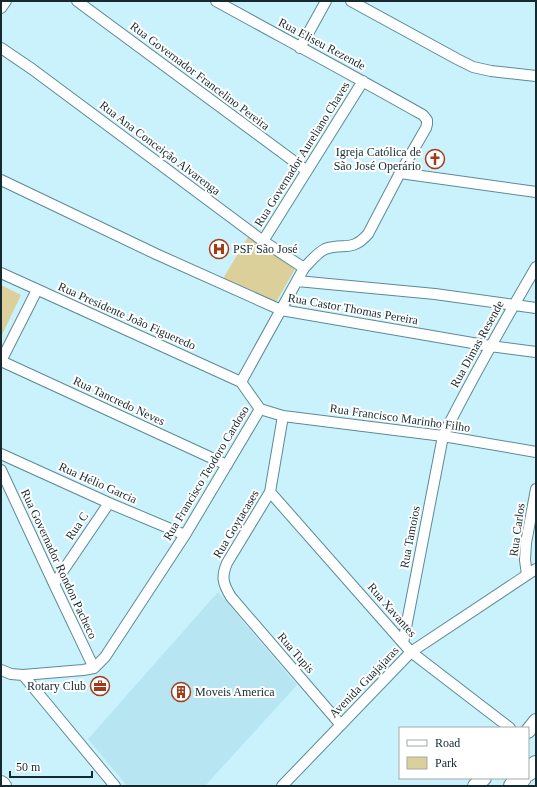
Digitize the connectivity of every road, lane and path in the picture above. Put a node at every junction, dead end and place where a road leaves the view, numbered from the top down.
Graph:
1 (6, 1) edge
2 (77, 1) edge
3 (216, 1) edge
4 (326, 1) edge
5 (351, 1) edge
6 (1, 8) edge
7 (1, 48) edge
8 (300, 48) junction
9 (536, 76) edge
10 (363, 81) junction
11 (307, 171) junction
12 (400, 174) junction
13 (1, 180) edge
14 (536, 192) edge
15 (263, 241) junction
16 (536, 267) edge
17 (304, 268) junction
18 (1, 273) edge
19 (297, 281) junction
20 (37, 290) junction
21 (514, 305) junction
22 (536, 308) edge
23 (281, 310) junction
24 (490, 346) junction
25 (536, 352) edge
26 (1, 361) edge
27 (242, 382) junction
28 (260, 410) junction
29 (283, 416) junction
30 (443, 436) junction
31 (536, 452) edge
32 (1, 454) edge
33 (227, 465) junction
34 (1, 470) edge
35 (536, 488) edge
36 (270, 492) junction
37 (109, 503) junction
38 (184, 534) junction
39 (536, 569) edge
40 (527, 575) junction
41 (54, 584) junction
42 (231, 597) joint
43 (403, 643) junction
44 (411, 652) junction
45 (94, 668) junction
46 (1, 670) edge
47 (23, 675) junction
48 (536, 721) edge
49 (341, 725) junction
50 (509, 727) edge
51 (529, 730) edge
52 (483, 779) edge
53 (521, 779) edge
54 (1, 784) edge
55 (4, 786) edge
56 (115, 786) edge
57 (282, 786) edge
58 (475, 786) edge
59 (513, 786) edge

1 - 6 street
2 - 11 street, Rua Governador Francelino Pereira
3 - 8 street, Rua Eliseu Rezende
4 - 8 street
5 - 9 street
7 - 15 street, Rua Ana Conceição Alvarenga
8 - 10 street, Rua Eliseu Rezende
10 - 11 street, Rua Governador Aureliano Chaves
10 - 12 street, Rua Eliseu Rezende
11 - 15 street, Rua Governador Aureliano Chaves
12 - 14 street
12 - 17 street
13 - 23 street, Rua Castor Thomas Pereira
15 - 17 street, Rua Ana Conceição Alvarenga
16 - 21 street, Rua Dimas Resende
17 - 19 street
18 - 20 street, Rua Presidente João Figueredo
19 - 21 street
19 - 23 street
20 - 26 street
20 - 27 street, Rua Presidente João Figueredo
21 - 22 street
21 - 24 street, Rua Dimas Resende
23 - 24 street, Rua Castor Thomas Pereira
23 - 27 street
24 - 25 street, Rua Castor Thomas Pereira
24 - 30 street, Rua Dimas Resende
26 - 33 street, Rua Tancredo Neves
27 - 28 street, Rua Francisco Teodoro Cardoso
28 - 29 street, Rua Francisco Marinho Filho
28 - 33 street, Rua Francisco Teodoro Cardoso
29 - 30 street, Rua Francisco Marinho Filho
29 - 36 street, Rua Goytacases
30 - 31 street, Rua Francisco Marinho Filho
30 - 43 street, Rua Tamoios
32 - 37 street, Rua Hélio Garcia
33 - 38 street, Rua Francisco Teodoro Cardoso
34 - 41 street, Rua Governador Rondon Pacheco
35 - 40 street, Rua Carlos
36 - 42 street, Rua Goytacases
36 - 43 street, Rua Xavantes
37 - 38 street, Rua Hélio Garcia
37 - 41 street, Rua C
38 - 45 street, Rua Francisco Teodoro Cardoso
39 - 40 street, Avenida Guajajaras
40 - 44 street, Avenida Guajajaras
41 - 45 street, Rua Governador Rondon Pacheco
42 - 49 street, Rua Tupis
43 - 44 street, Rua Xavantes
44 - 49 street, Avenida Guajajaras
44 - 50 street, Rua Xavantes
45 - 47 street
46 - 47 street
47 - 56 street
48 - 51 main road
49 - 57 street, Avenida Guajajaras
52 - 58 main road
53 - 59 highway
54 - 55 main road

